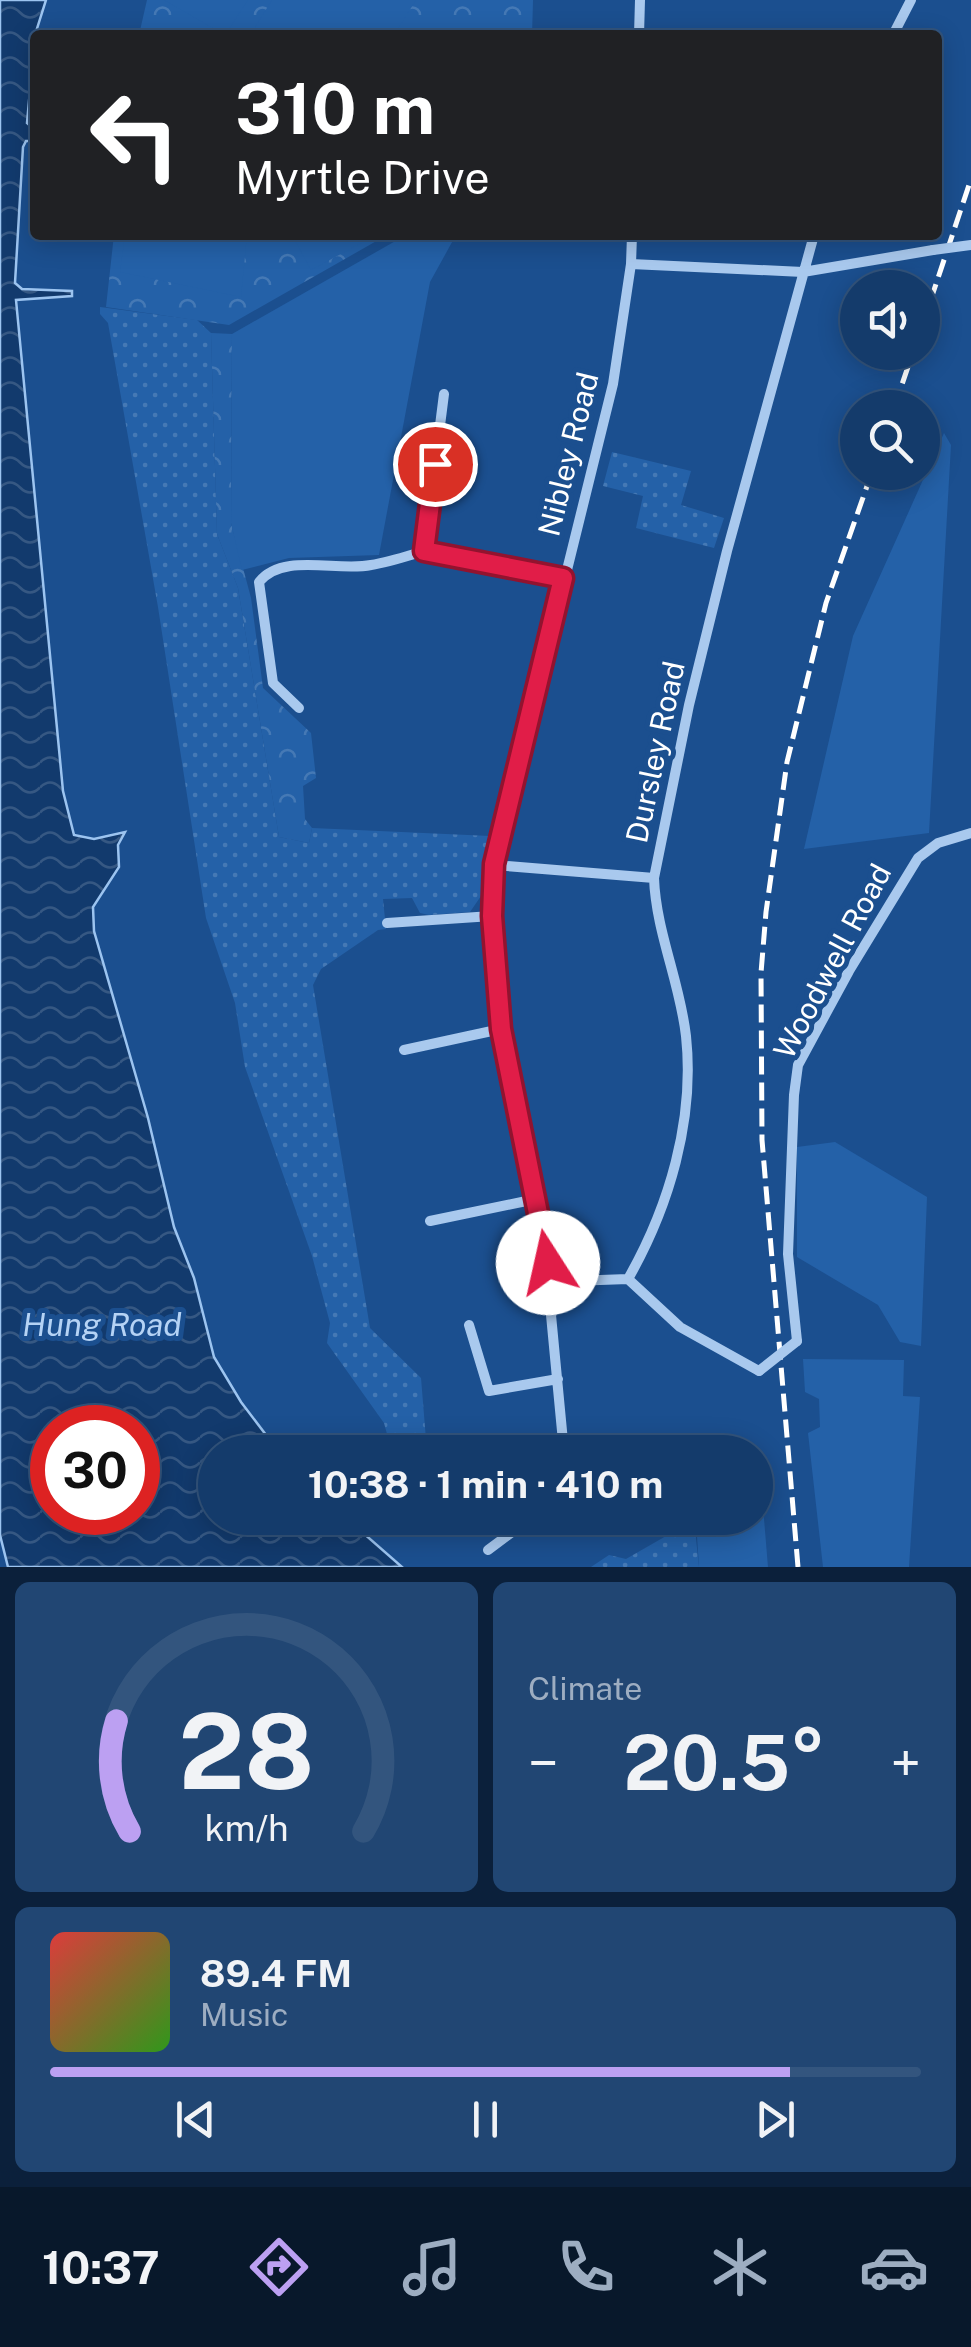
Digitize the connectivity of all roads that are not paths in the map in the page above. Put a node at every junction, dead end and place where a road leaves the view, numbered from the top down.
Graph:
1 (640, 0) edge
2 (912, 0) edge
3 (639, 30) edge
4 (896, 30) edge
5 (632, 240) edge
6 (813, 240) edge
7 (971, 244) edge
8 (631, 264) junction
9 (803, 272) junction
10 (444, 394) dead end
11 (424, 551) junction
12 (563, 578) junction
13 (299, 708) dead end
14 (971, 833) edge
15 (494, 864) junction
16 (654, 878) junction
17 (492, 916) junction
18 (387, 923) dead end
19 (501, 1029) junction
20 (404, 1050) dead end
21 (536, 1199) junction
22 (430, 1221) dead end
23 (566, 1279) junction
24 (628, 1279) junction
25 (469, 1326) dead end
26 (558, 1379) junction
27 (564, 1435) edge
28 (508, 1536) edge
29 (488, 1550) dead end

1 - 3 street
2 - 4 street
5 - 8 street, Nibley Road
6 - 9 street, Dursley Road
7 - 9 street, bridge
8 - 9 street
8 - 12 street, Nibley Road
9 - 16 street, Dursley Road
10 - 11 street
11 - 12 street
11 - 13 street
12 - 15 street, Nibley Road
14 - 24 street, Woodwell Road, bridge
15 - 16 street
15 - 17 street, Nibley Road
16 - 24 street, Dursley Road
17 - 18 street
17 - 19 street, Nibley Road
19 - 20 street
19 - 21 street, Nibley Road
21 - 22 street
21 - 23 street, Nibley Road
23 - 24 street
23 - 26 street
25 - 26 street
26 - 27 street
28 - 29 street

